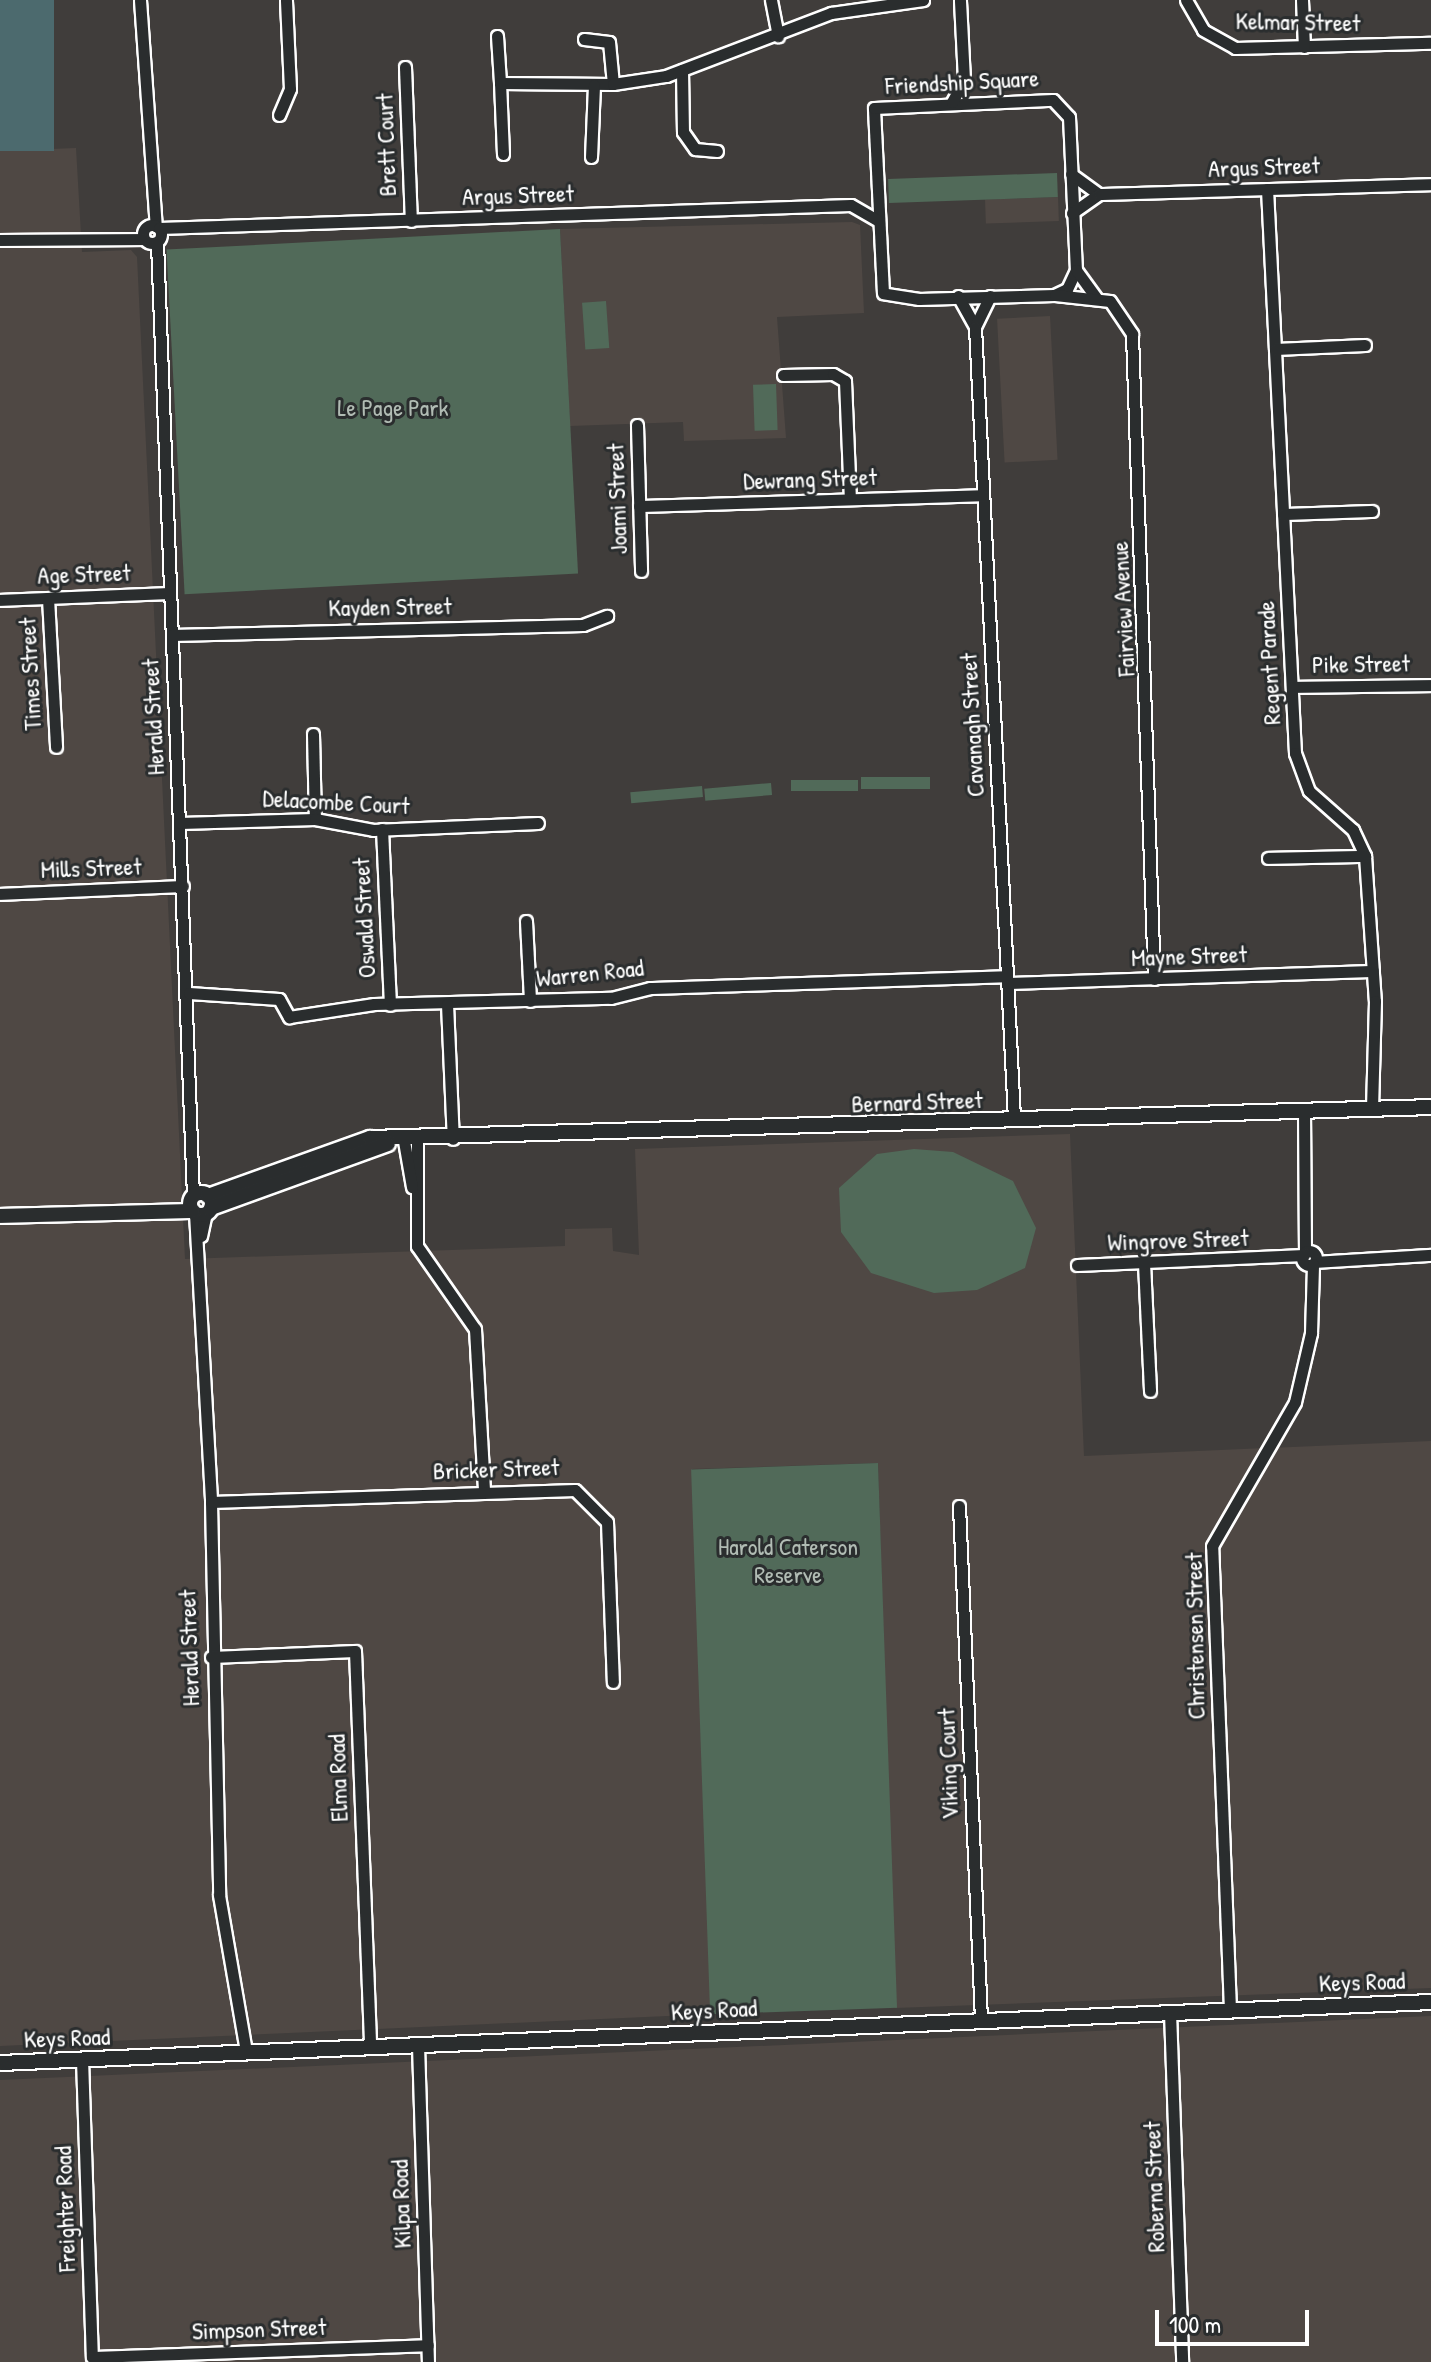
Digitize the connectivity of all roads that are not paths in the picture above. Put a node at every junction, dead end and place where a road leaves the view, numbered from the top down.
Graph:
1 (140, 0) edge
2 (286, 0) edge
3 (771, 0) edge
4 (923, 0) edge
5 (960, 0) edge
6 (1186, 0) edge
7 (1302, 0) edge
8 (858, 4) edge
9 (497, 36) dead end
10 (778, 36) junction
11 (584, 39) dead end
12 (1431, 43) edge
13 (1304, 47) junction
14 (405, 67) dead end
15 (682, 70) junction
16 (964, 80) junction
17 (500, 83) junction
18 (613, 84) junction
19 (594, 85) junction
20 (952, 102) junction
21 (980, 102) junction
22 (279, 115) dead end
23 (717, 151) dead end
24 (503, 154) dead end
25 (591, 157) dead end
26 (1071, 174) junction
27 (1431, 184) edge
28 (875, 187) junction
29 (1267, 189) junction
30 (1099, 194) junction
31 (851, 205) junction
32 (1072, 213) junction
33 (877, 220) junction
34 (411, 221) junction
35 (152, 234) junction
36 (0, 240) edge
37 (1076, 270) junction
38 (1054, 295) junction
39 (958, 296) junction
40 (990, 296) junction
41 (1097, 298) junction
42 (975, 327) junction
43 (1365, 345) dead end
44 (1275, 349) junction
45 (783, 375) dead end
46 (637, 425) dead end
47 (983, 495) junction
48 (850, 499) junction
49 (639, 506) junction
50 (1372, 511) dead end
51 (1283, 514) junction
52 (641, 571) dead end
53 (170, 593) junction
54 (48, 598) junction
55 (0, 600) edge
56 (607, 616) dead end
57 (172, 635) junction
58 (1431, 685) edge
59 (1292, 687) junction
60 (313, 734) dead end
61 (56, 747) dead end
62 (315, 819) junction
63 (180, 823) junction
64 (538, 823) dead end
65 (382, 829) junction
66 (1365, 856) junction
67 (1268, 858) dead end
68 (183, 886) junction
69 (0, 894) edge
70 (526, 921) dead end
71 (1373, 971) junction
72 (1154, 979) junction
73 (1007, 980) junction
74 (189, 993) junction
75 (530, 1001) junction
76 (447, 1004) junction
77 (390, 1005) junction
78 (1431, 1107) edge
79 (1372, 1108) junction
80 (1304, 1110) junction
81 (1014, 1120) junction
82 (453, 1139) junction
83 (410, 1140) junction
84 (200, 1204) junction
85 (0, 1216) edge
86 (1431, 1255) edge
87 (1309, 1258) junction
88 (1144, 1263) junction
89 (1077, 1265) dead end
90 (1150, 1391) dead end
91 (484, 1491) junction
92 (211, 1502) junction
93 (959, 1506) dead end
94 (211, 1657) junction
95 (613, 1682) dead end
96 (1431, 2002) edge
97 (1230, 2010) junction
98 (1170, 2012) junction
99 (981, 2020) junction
100 (418, 2045) junction
101 (370, 2046) junction
102 (246, 2052) junction
103 (82, 2059) junction
104 (0, 2063) edge
105 (428, 2345) junction
106 (92, 2357) joint
107 (234, 2357) edge
108 (428, 2362) edge
109 (1182, 2362) edge

1 - 35 street, Herald Street
2 - 22 street
3 - 10 street
4 - 8 street
5 - 16 street
6 - 13 street, Kelmar Street
7 - 13 street
8 - 10 street
9 - 17 street
10 - 15 street
11 - 18 street
12 - 13 street, Kelmar Street
14 - 34 street, Brett Court
15 - 18 street
15 - 23 street
16 - 20 street
16 - 21 street
17 - 19 street
17 - 24 street
18 - 19 street
19 - 25 street
20 - 21 street, Friendship Square
20 - 28 street, Friendship Square
21 - 26 street, Friendship Square
26 - 30 street
26 - 32 street, Friendship Square
27 - 29 street, Argus Street
28 - 31 street
28 - 33 street, Friendship Square
29 - 30 street, Argus Street
29 - 44 street, Regent Parade
30 - 32 street
31 - 33 street
31 - 34 street, Argus Street
32 - 37 street, Friendship Square
33 - 39 street, Friendship Square
34 - 35 street, Argus Street
35 - 36 street, Argus Street
35 - 53 street, Herald Street
37 - 38 street
37 - 41 street, Fairview Avenue
38 - 40 street, Friendship Square
38 - 41 street
39 - 40 street, Friendship Square
39 - 42 street, Cavanagh Street
40 - 42 street, Cavanagh Street
41 - 72 street, Fairview Avenue
42 - 47 street, Cavanagh Street
43 - 44 street
44 - 51 street, Regent Parade
45 - 48 street
46 - 49 street, Joami Street
47 - 48 street, Dewrang Street
47 - 73 street, Cavanagh Street
48 - 49 street, Dewrang Street
49 - 52 street, Joami Street
50 - 51 street
51 - 59 street, Regent Parade
53 - 54 street, Age Street
53 - 57 street, Herald Street
54 - 55 street, Age Street
54 - 61 street, Times Street
56 - 57 street, Kayden Street
57 - 63 street, Herald Street
58 - 59 street, Pike Street
59 - 66 street, Regent Parade
60 - 62 street
62 - 63 street, Delacombe Court
62 - 65 street, Delacombe Court
63 - 68 street, Herald Street
64 - 65 street, Delacombe Court
65 - 77 street, Oswald Street
66 - 67 street
66 - 71 street, Regent Parade
68 - 69 street, Mills Street
68 - 74 street, Herald Street
70 - 75 street
71 - 72 street, Mayne Street
71 - 79 street, Regent Parade
72 - 73 street, Mayne Street
73 - 75 street, Warren Road
73 - 81 street, Cavanagh Street
74 - 77 street, Warren Road
74 - 84 street, Herald Street
75 - 76 street, Warren Road
76 - 77 street, Warren Road
76 - 82 street
78 - 79 street, Bernard Street
79 - 80 street, Bernard Street
80 - 81 street, Bernard Street
80 - 87 street, Christensen Street
81 - 82 street, Bernard Street
82 - 83 street, Bernard Street
83 - 84 street, Bernard Street
83 - 91 street
84 - 85 street, Bernard Street
84 - 92 street, Herald Street
86 - 87 street, Wingrove Street
87 - 88 street, Wingrove Street
87 - 97 street, Christensen Street
88 - 89 street, Wingrove Street
88 - 90 street
91 - 92 street, Bricker Street
91 - 95 street, Bricker Street
92 - 94 street, Herald Street
93 - 99 street, Viking Court
94 - 101 street, Elma Road
94 - 102 street, Herald Street
96 - 97 street, Keys Road
97 - 98 street, Keys Road
98 - 99 street, Keys Road
98 - 109 street, Roberna Street
99 - 100 street, Keys Road
100 - 101 street, Keys Road
100 - 105 street, Kilpa Road
101 - 102 street, Keys Road
102 - 103 street, Keys Road
103 - 104 street, Keys Road
103 - 106 street, Freighter Road
105 - 107 street, Simpson Street
105 - 108 street, Kilpa Road
106 - 107 street, Simpson Street

